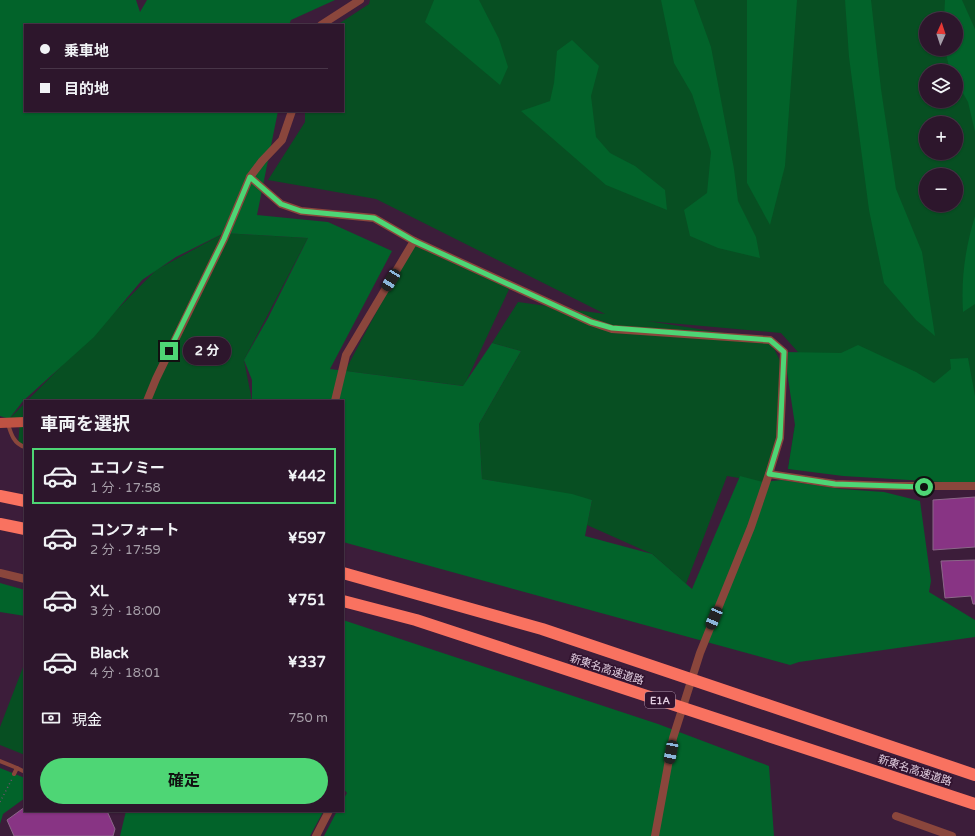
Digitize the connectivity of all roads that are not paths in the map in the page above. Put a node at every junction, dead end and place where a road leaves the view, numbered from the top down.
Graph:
1 (360, 0) edge
2 (323, 24) edge
3 (292, 112) edge
4 (250, 177) junction
5 (414, 241) junction
6 (147, 400) edge
7 (335, 400) edge
8 (4, 422) edge
9 (24, 422) edge
10 (24, 448) edge
11 (769, 474) junction
12 (975, 486) edge
13 (0, 496) edge
14 (24, 501) edge
15 (0, 524) edge
16 (24, 529) edge
17 (0, 572) edge
18 (344, 573) edge
19 (24, 579) edge
20 (344, 601) edge
21 (0, 761) edge
22 (17, 768) junction
23 (24, 772) edge
24 (14, 774) road end
25 (975, 774) edge
26 (975, 804) edge
27 (329, 812) edge
28 (896, 816) dead end
29 (316, 836) edge
30 (655, 836) edge
31 (952, 836) edge

1 - 2 street
3 - 4 street
4 - 5 street
4 - 6 street
5 - 7 street
5 - 11 street
8 - 9 street
8 - 10 lane
11 - 12 street
11 - 30 street
13 - 14 highway
15 - 16 highway
17 - 19 street
18 - 25 highway, 新東名高速道路
20 - 26 highway, 新東名高速道路 / E1A
21 - 22 lane
22 - 23 lane
22 - 24 lane
27 - 29 street
28 - 31 street

